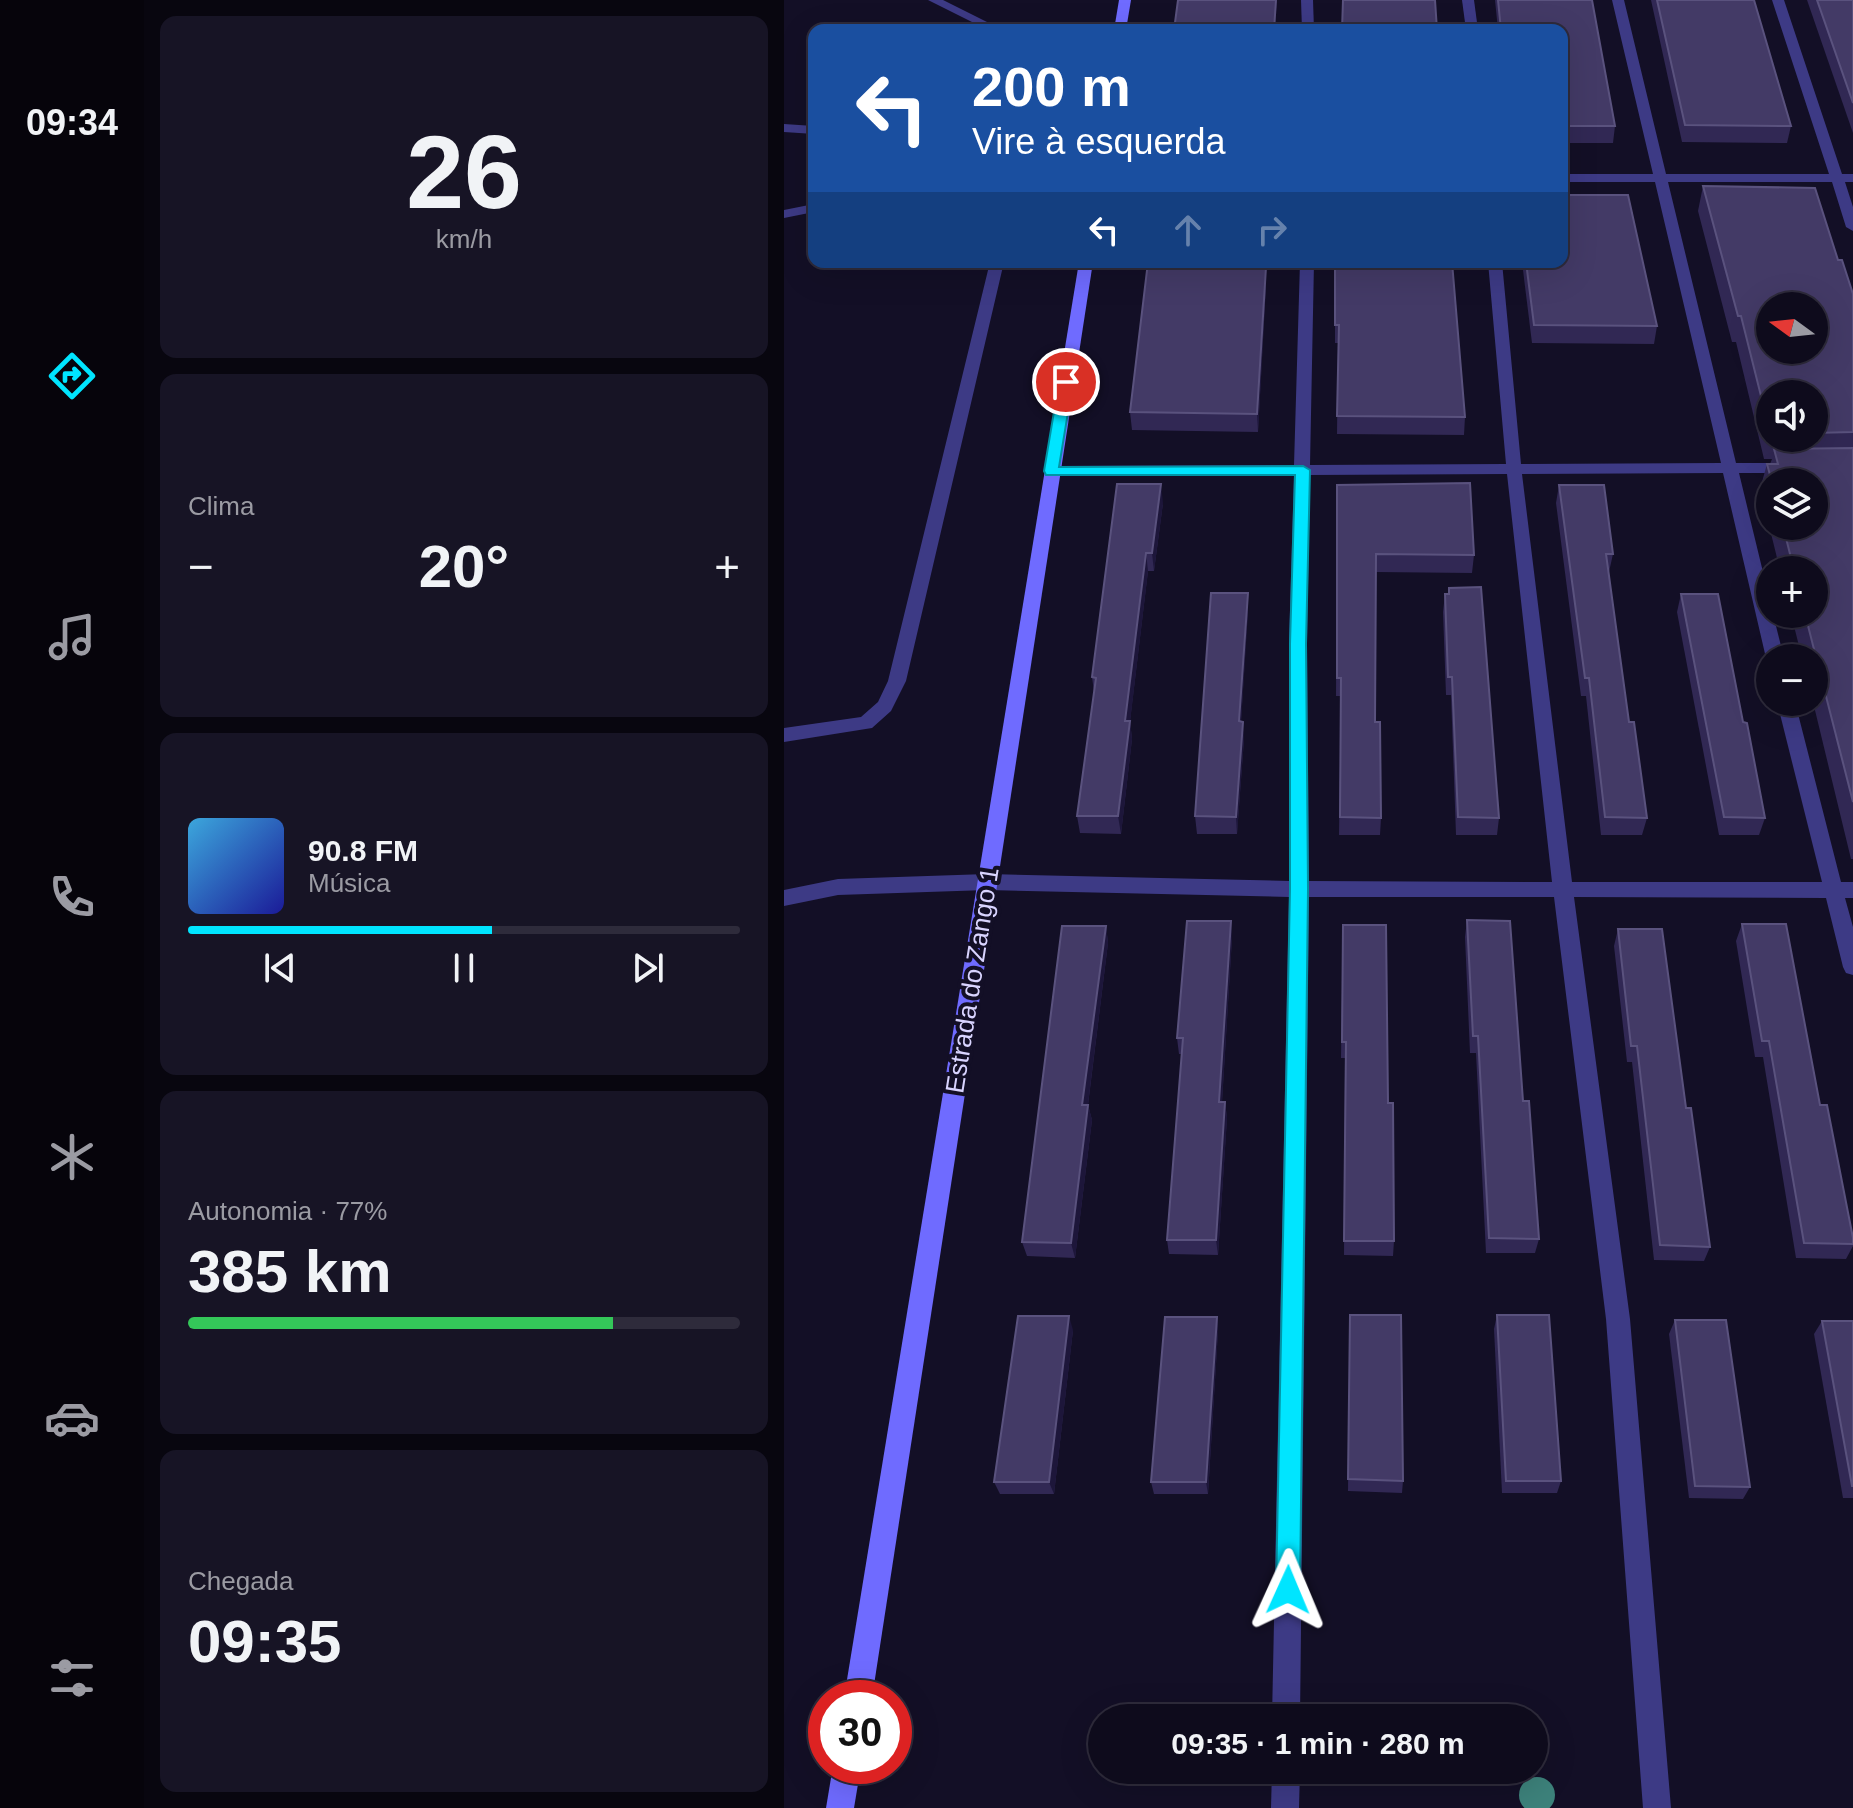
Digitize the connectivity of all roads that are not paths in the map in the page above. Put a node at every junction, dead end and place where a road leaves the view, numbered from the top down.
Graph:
1 (934, 0) edge
2 (1125, 0) edge
3 (1307, 0) edge
4 (1468, 0) edge
5 (1618, 0) edge
6 (1778, 0) edge
7 (984, 24) edge
8 (1121, 24) edge
9 (1308, 24) edge
10 (1471, 24) edge
11 (784, 128) edge
12 (808, 130) edge
13 (1568, 178) edge
14 (1835, 178) junction
15 (1853, 178) edge
16 (1663, 179) junction
17 (808, 209) edge
18 (784, 214) edge
19 (1853, 227) edge
20 (996, 268) edge
21 (1085, 268) edge
22 (1307, 268) edge
23 (1496, 268) edge
24 (1806, 467) edge
25 (1728, 469) junction
26 (1303, 470) junction
27 (1514, 470) junction
28 (1051, 471) junction
29 (1772, 644) edge
30 (1790, 716) edge
31 (784, 735) edge
32 (987, 882) junction
33 (1299, 889) junction
34 (1563, 890) junction
35 (1843, 890) edge
36 (784, 898) edge
37 (1853, 967) edge
38 (861, 1680) edge
39 (1286, 1704) edge
40 (844, 1784) edge
41 (1286, 1784) edge
42 (840, 1808) edge
43 (1285, 1808) edge
44 (1657, 1808) edge

1 - 7 street
2 - 8 street
3 - 9 street
4 - 10 street
5 - 16 street
6 - 14 street
11 - 12 street
13 - 16 street
14 - 15 street
14 - 16 street
14 - 19 street
16 - 25 street
17 - 18 street
20 - 31 street
21 - 28 street, Estrada do Zango 1
22 - 26 street
23 - 27 street
24 - 25 street
25 - 27 street
25 - 29 street
26 - 27 street
26 - 28 street
26 - 33 street
27 - 34 street
28 - 32 street, Estrada do Zango 1
30 - 35 street
32 - 33 street
32 - 36 street
32 - 38 street, Estrada do Zango 1
33 - 34 street
33 - 39 street
34 - 35 street
34 - 44 street
35 - 37 street
40 - 42 street
41 - 43 street

